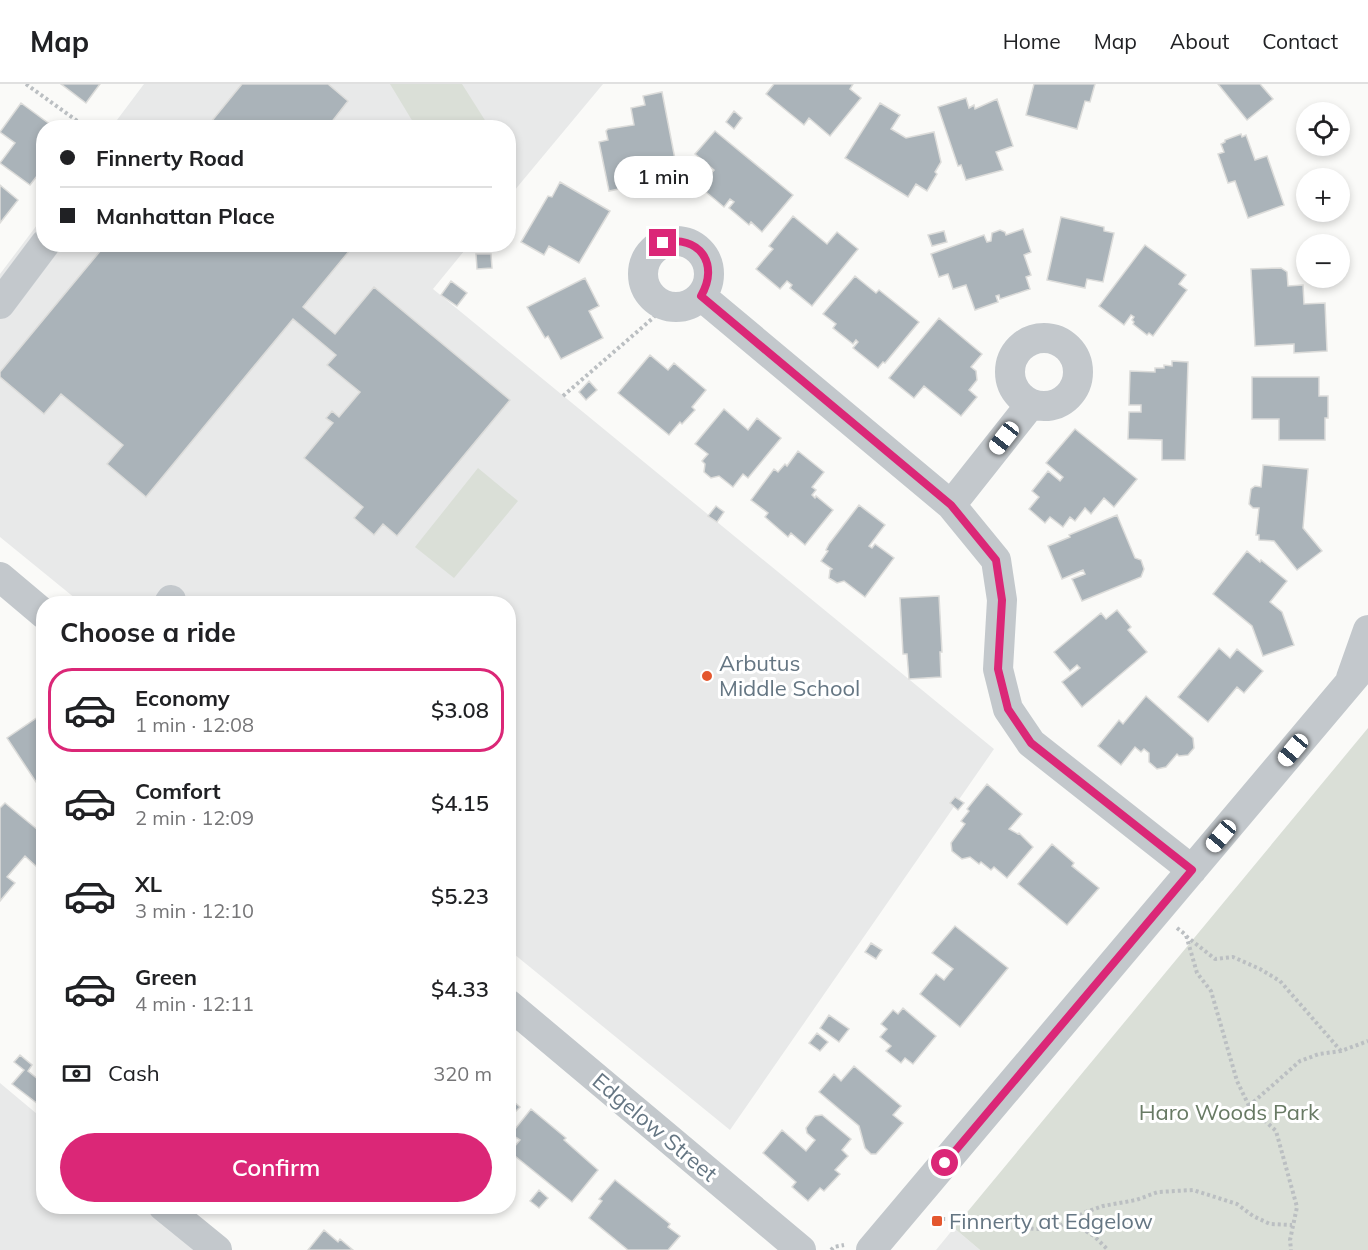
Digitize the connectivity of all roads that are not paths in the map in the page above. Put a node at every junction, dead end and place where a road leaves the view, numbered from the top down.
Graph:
1 (39, 252) edge
2 (701, 296) junction
3 (0, 304) edge
4 (1031, 404) dead end
5 (951, 505) junction
6 (0, 578) edge
7 (36, 607) edge
8 (1368, 630) edge
9 (1359, 671) edge
10 (1192, 870) junction
11 (516, 1011) edge
12 (173, 1214) edge
13 (217, 1250) edge
14 (801, 1250) edge
15 (871, 1250) edge

1 - 3 street
2 - 2 street
2 - 5 street
4 - 5 street
5 - 10 street
6 - 7 street
8 - 9 street
9 - 10 street
10 - 15 street
11 - 14 street, Edgelow Street
12 - 13 street

